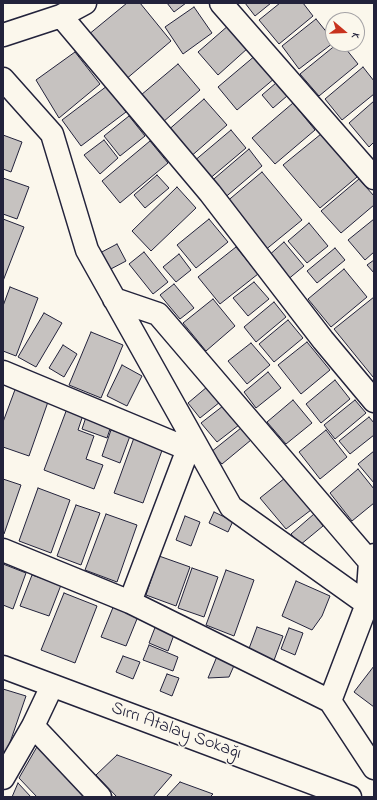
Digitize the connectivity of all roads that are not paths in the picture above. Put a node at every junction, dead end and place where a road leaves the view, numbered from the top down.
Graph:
1 (85, 3) edge
2 (221, 3) edge
3 (61, 16) junction
4 (3, 34) edge
5 (3, 79) edge
6 (374, 178) edge
7 (114, 299) junction
8 (3, 372) edge
9 (374, 401) edge
10 (3, 550) edge
11 (373, 560) edge
12 (130, 602) junction
13 (367, 604) junction
14 (3, 667) edge
15 (52, 686) junction
16 (330, 701) junction
17 (33, 726) junction
18 (374, 768) edge
19 (3, 778) edge
20 (100, 797) edge
21 (350, 797) edge

1 - 3 street
2 - 6 street
3 - 4 street
3 - 9 street
5 - 7 street
7 - 11 street
7 - 13 street
8 - 12 street
10 - 12 street
11 - 13 street
12 - 16 street
13 - 16 street
14 - 15 street, Sırrı Atalay Sokağı
15 - 17 street
15 - 21 street, Sırrı Atalay Sokağı
16 - 18 street
17 - 19 street
17 - 20 street

